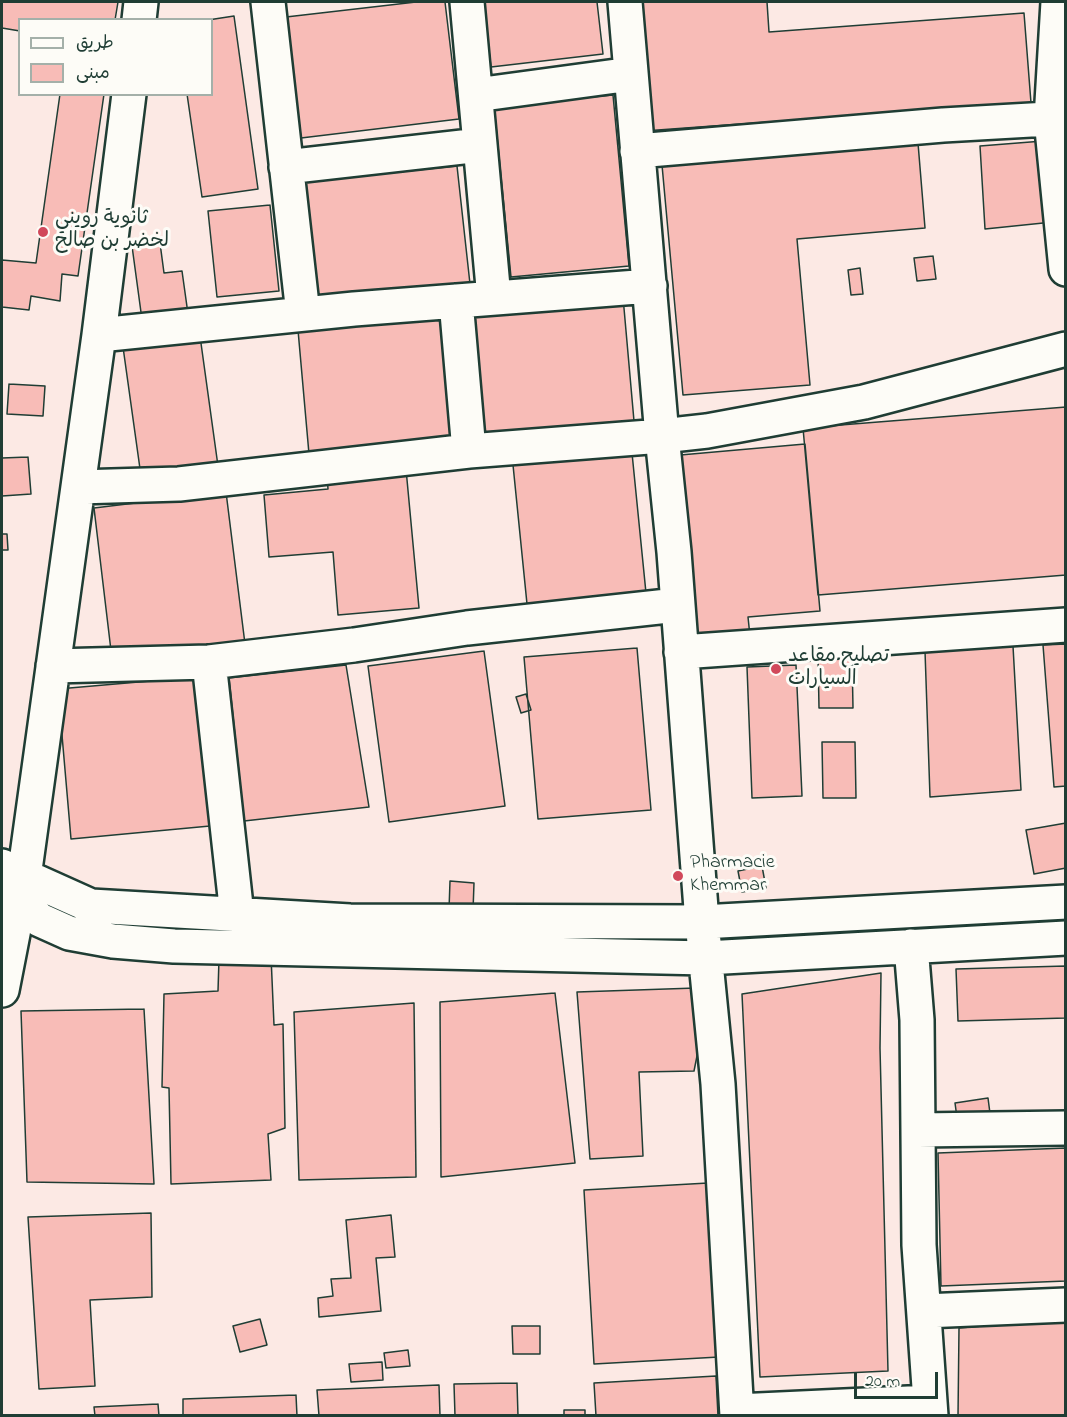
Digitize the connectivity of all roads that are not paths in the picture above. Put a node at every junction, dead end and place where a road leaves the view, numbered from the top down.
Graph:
1 (141, 2) edge
2 (268, 2) edge
3 (467, 2) edge
4 (625, 2) edge
5 (1058, 2) edge
6 (138, 18) edge
7 (631, 74) junction
8 (476, 95) junction
9 (129, 96) edge
10 (1058, 119) edge
11 (480, 145) junction
12 (637, 151) junction
13 (286, 166) junction
14 (1065, 269) edge
15 (650, 286) junction
16 (494, 298) junction
17 (456, 301) junction
18 (303, 314) junction
19 (99, 335) junction
20 (1065, 349) edge
21 (662, 436) junction
22 (469, 451) junction
23 (78, 487) junction
24 (677, 605) junction
25 (1065, 625) edge
26 (681, 652) junction
27 (209, 662) junction
28 (53, 666) junction
29 (12, 880) edge
30 (1065, 902) edge
31 (237, 915) junction
32 (702, 922) junction
33 (1065, 938) edge
34 (911, 946) junction
35 (706, 958) junction
36 (2, 990) edge
37 (1065, 1128) edge
38 (918, 1130) junction
39 (1065, 1305) edge
40 (924, 1311) junction
41 (930, 1409) edge
42 (737, 1413) edge

1 - 6 street
2 - 13 street
3 - 8 street
4 - 7 street
5 - 10 street
7 - 8 street
7 - 12 street
8 - 11 street
9 - 19 street
10 - 12 street
10 - 14 street
11 - 13 street
11 - 16 street
12 - 15 street
13 - 18 street
15 - 16 street
15 - 21 street
16 - 17 street
17 - 18 street
17 - 22 street
18 - 19 street
19 - 23 street
20 - 21 street
21 - 22 street
21 - 24 street
22 - 23 street
23 - 28 street
24 - 26 street
24 - 27 street
25 - 26 street
26 - 32 street
27 - 28 street
27 - 31 street
28 - 29 street
29 - 31 street
29 - 35 street
29 - 36 street
30 - 32 street
31 - 32 street
32 - 35 street
33 - 34 street
34 - 35 street
34 - 38 street
35 - 42 street
37 - 38 street
38 - 40 street
39 - 40 street
40 - 41 street
41 - 42 street

